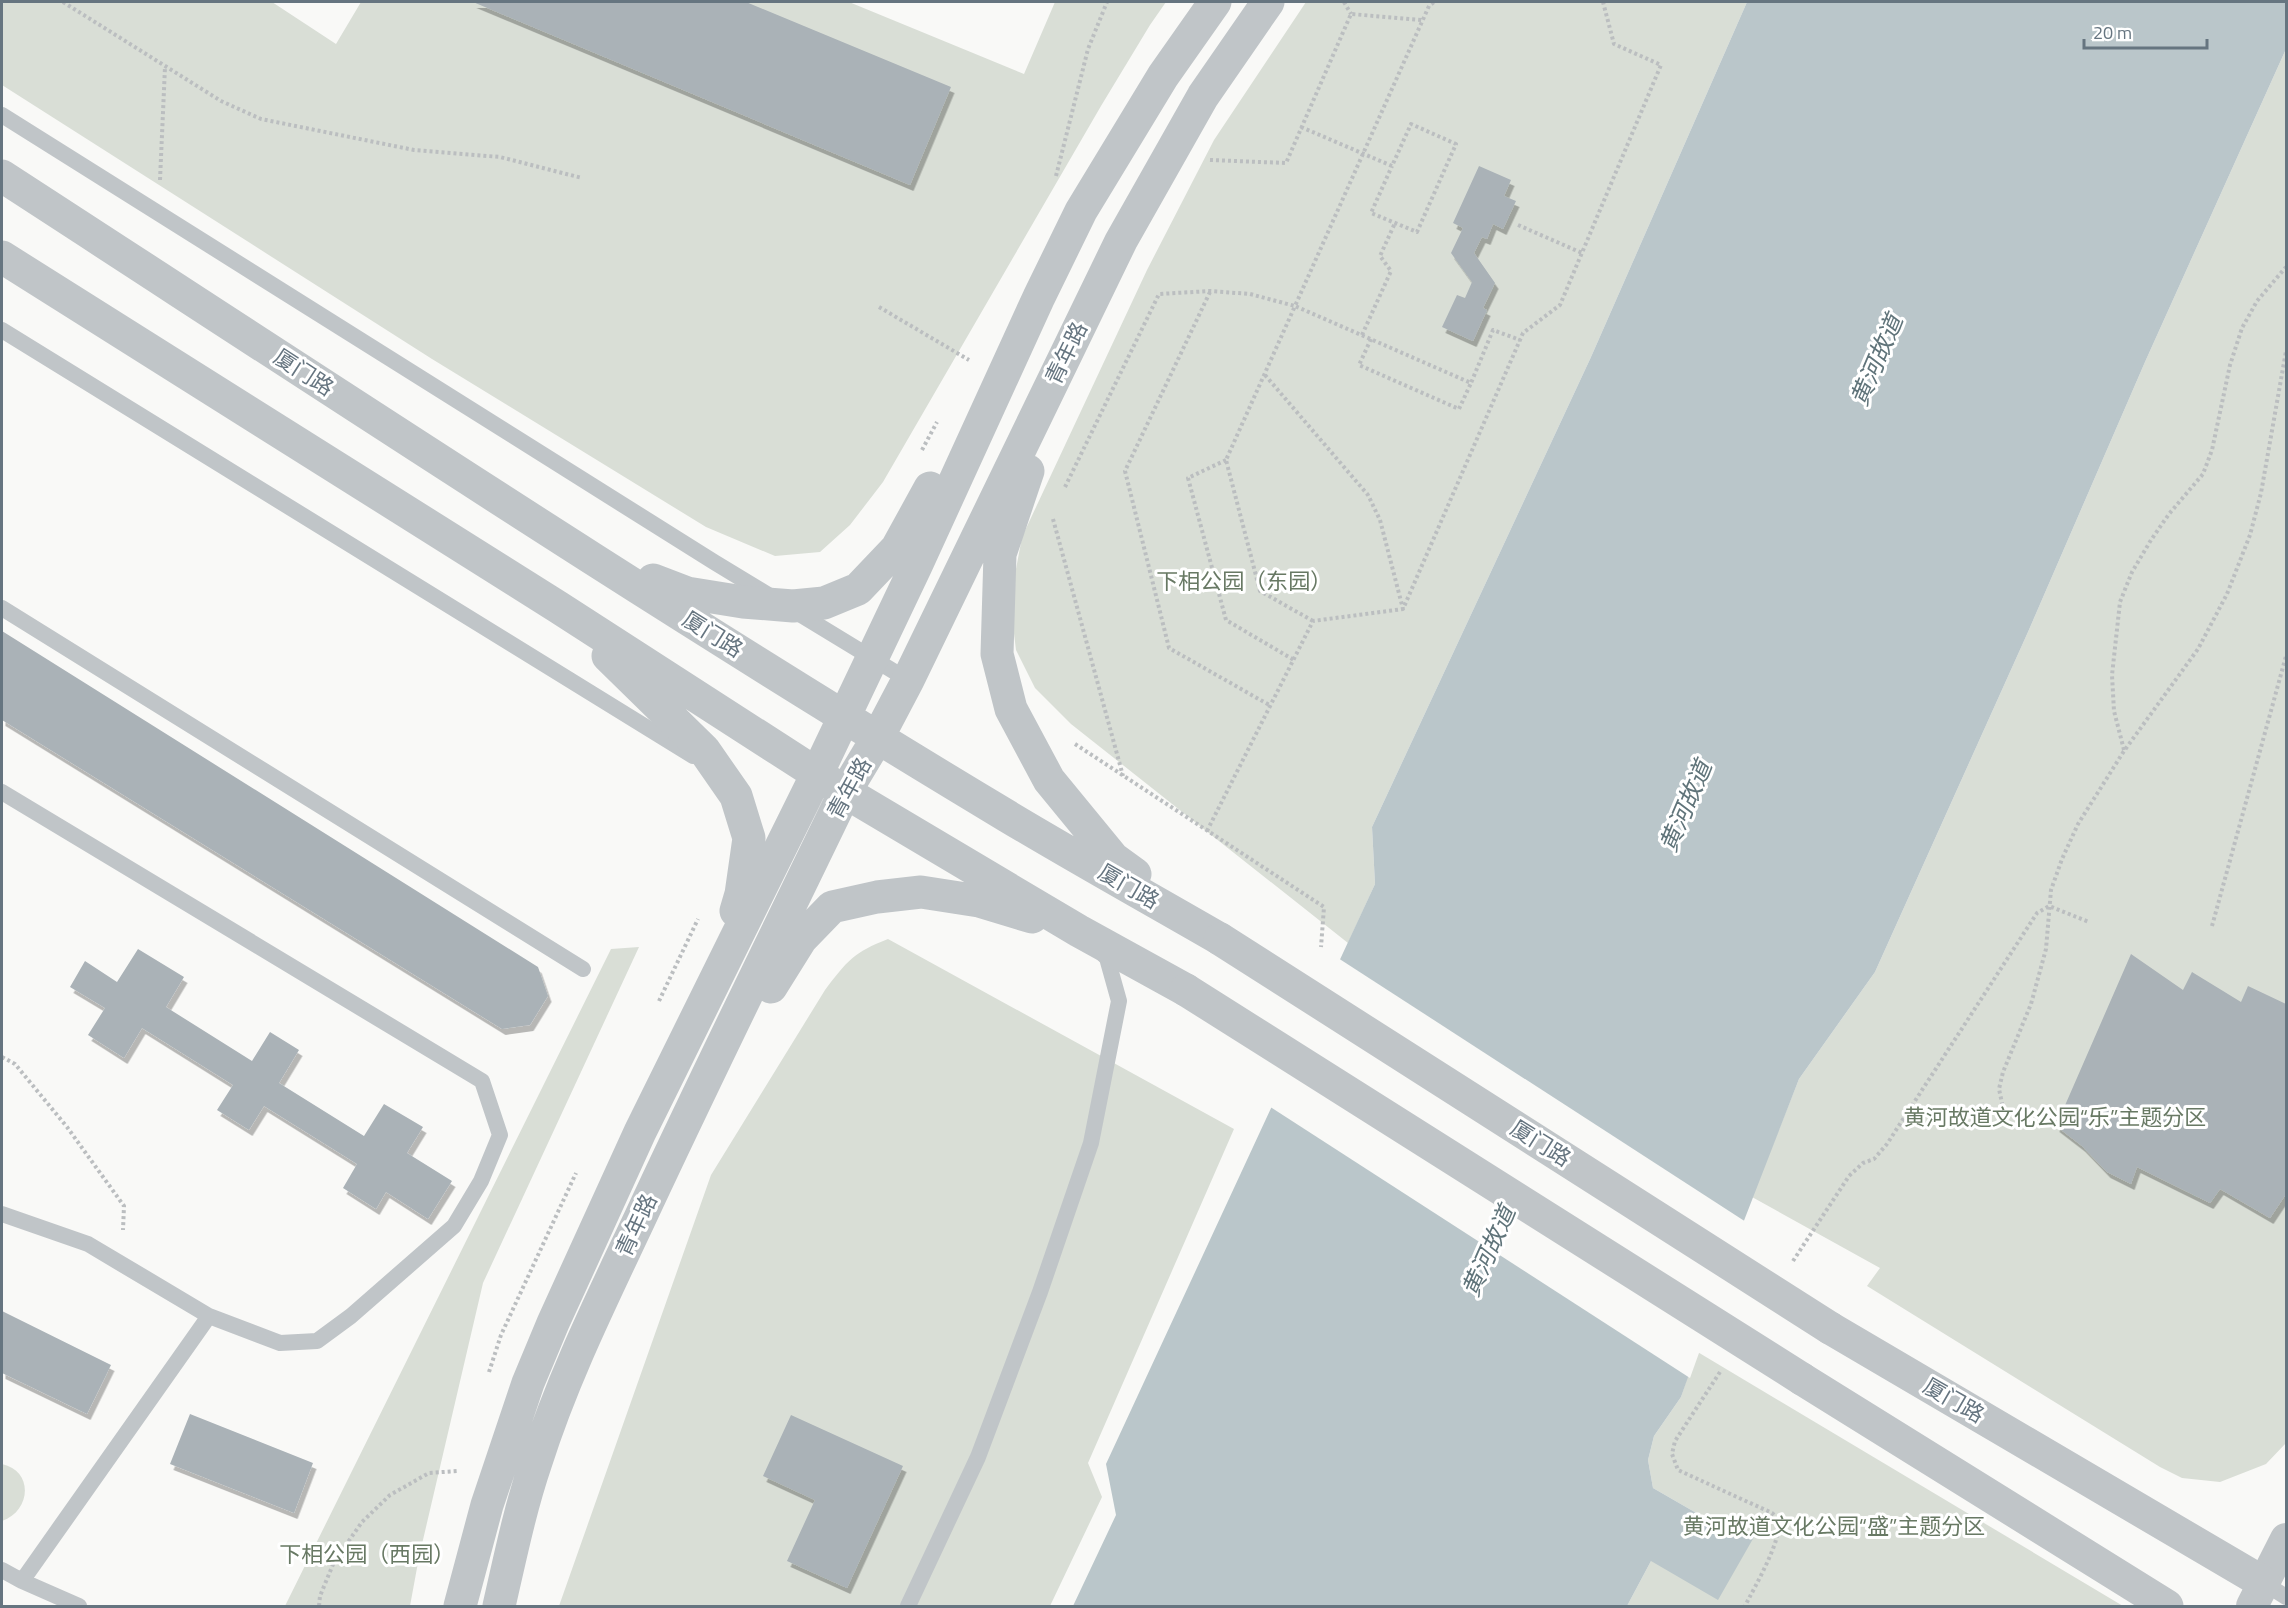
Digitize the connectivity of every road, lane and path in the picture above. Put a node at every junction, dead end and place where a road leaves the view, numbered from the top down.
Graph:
1 (63, 2) edge
2 (1107, 2) edge
3 (1215, 2) edge
4 (1268, 2) edge
5 (1344, 2) edge
6 (1434, 2) edge
7 (1604, 2) edge
8 (1351, 14) junction
9 (1422, 20) junction
10 (165, 67) junction
11 (2, 115) edge
12 (1301, 127) junction
13 (1363, 153) junction
14 (1167, 159) junction
15 (1392, 166) junction
16 (2, 176) edge
17 (582, 178) dead end
18 (1053, 186) dead end
19 (158, 213) junction
20 (1395, 223) junction
21 (1518, 225) dead end
22 (1582, 253) junction
23 (2, 257) edge
24 (2286, 267) edge
25 (1210, 291) junction
26 (1039, 297) junction
27 (1295, 306) junction
28 (879, 307) dead end
29 (2, 330) edge
30 (1362, 335) junction
31 (1074, 336) junction
32 (1371, 339) junction
33 (1520, 340) junction
34 (974, 350) dead end
35 (2286, 351) edge
36 (969, 360) junction
37 (964, 370) dead end
38 (1264, 375) junction
39 (1471, 383) junction
40 (937, 421) dead end
41 (921, 452) dead end
42 (1226, 460) junction
43 (1062, 493) dead end
44 (1047, 524) dead end
45 (585, 553) junction
46 (784, 605) junction
47 (558, 607) junction
48 (2, 608) edge
49 (1403, 609) junction
50 (1313, 621) junction
51 (2286, 656) edge
52 (871, 659) junction
53 (1294, 660) junction
54 (908, 680) junction
55 (1271, 706) junction
56 (844, 716) junction
57 (878, 737) junction
58 (1071, 742) dead end
59 (2124, 751) junction
60 (718, 771) junction
61 (817, 774) junction
62 (1123, 776) junction
63 (2, 792) edge
64 (845, 792) junction
65 (1207, 831) junction
66 (2049, 906) junction
67 (699, 913) dead end
68 (2090, 922) dead end
69 (2212, 926) dead end
70 (1079, 931) junction
71 (1220, 939) junction
72 (1321, 947) dead end
73 (583, 969) dead end
74 (656, 1007) dead end
75 (2, 1057) edge
76 (2005, 1118) dead end
77 (640, 1132) junction
78 (672, 1149) junction
79 (579, 1167) dead end
80 (2, 1214) edge
81 (118, 1262) junction
82 (1791, 1264) dead end
83 (209, 1316) junction
84 (1726, 1362) dead end
85 (487, 1378) dead end
86 (460, 1461) dead end
87 (457, 1471) junction
88 (454, 1481) dead end
89 (2286, 1539) edge
90 (2, 1570) edge
91 (22, 1581) junction
92 (2268, 1595) edge
93 (79, 1606) edge
94 (319, 1606) edge
95 (460, 1606) edge
96 (499, 1606) edge
97 (908, 1606) edge
98 (1745, 1606) edge
99 (2167, 1606) edge

1 - 10 path
2 - 18 path
3 - 26 street, 青年路
4 - 14 street, 青年路
5 - 8 path
6 - 9 path
7 - 22 path
8 - 9 path
8 - 12 path
9 - 13 path
10 - 17 path
10 - 19 path
11 - 19 lane
12 - 13 path
12 - 14 path
13 - 15 path
13 - 27 path
14 - 31 street, 青年路
15 - 20 path
15 - 20 path
16 - 45 street, 厦门路
19 - 46 lane
20 - 30 path
21 - 22 path
22 - 33 path
23 - 47 street
24 - 59 path
25 - 27 path
25 - 43 path
25 - 55 path
26 - 46 street
26 - 52 street, 青年路
27 - 30 path
27 - 38 path
28 - 36 path
29 - 60 lane
30 - 32 path
31 - 54 street, 青年路
31 - 71 street
32 - 39 path
32 - 39 path
33 - 39 path
33 - 49 path
34 - 36 path
35 - 59 path
36 - 37 path
38 - 42 path
38 - 49 path
40 - 41 path
42 - 50 path
42 - 53 path
44 - 62 path
45 - 46 street
45 - 56 street, 厦门路
46 - 52 lane
47 - 60 street
47 - 61 street
48 - 73 lane
49 - 50 path
50 - 53 path
51 - 69 path
52 - 54 lane
52 - 56 street, 青年路
53 - 55 path
54 - 57 street, 青年路
55 - 65 path
56 - 57 street, 厦门路
56 - 61 street, 青年路
57 - 64 street, 青年路
57 - 71 street, 厦门路
58 - 62 path
59 - 66 path
60 - 77 street
61 - 64 street
61 - 77 street, 青年路
62 - 65 path
63 - 83 lane
64 - 70 street
64 - 78 street, 青年路
65 - 72 path
66 - 68 path
66 - 76 path
66 - 82 path
67 - 74 path
70 - 78 street
70 - 97 lane
70 - 99 street, bridge
71 - 92 street, 厦门路, bridge
75 - 81 path
77 - 95 street, 青年路
78 - 96 street, 青年路
79 - 85 path
80 - 81 lane
81 - 83 lane
83 - 91 lane
84 - 98 path
86 - 87 path
87 - 88 path
87 - 94 path
89 - 92 street
90 - 91 lane
91 - 93 lane

